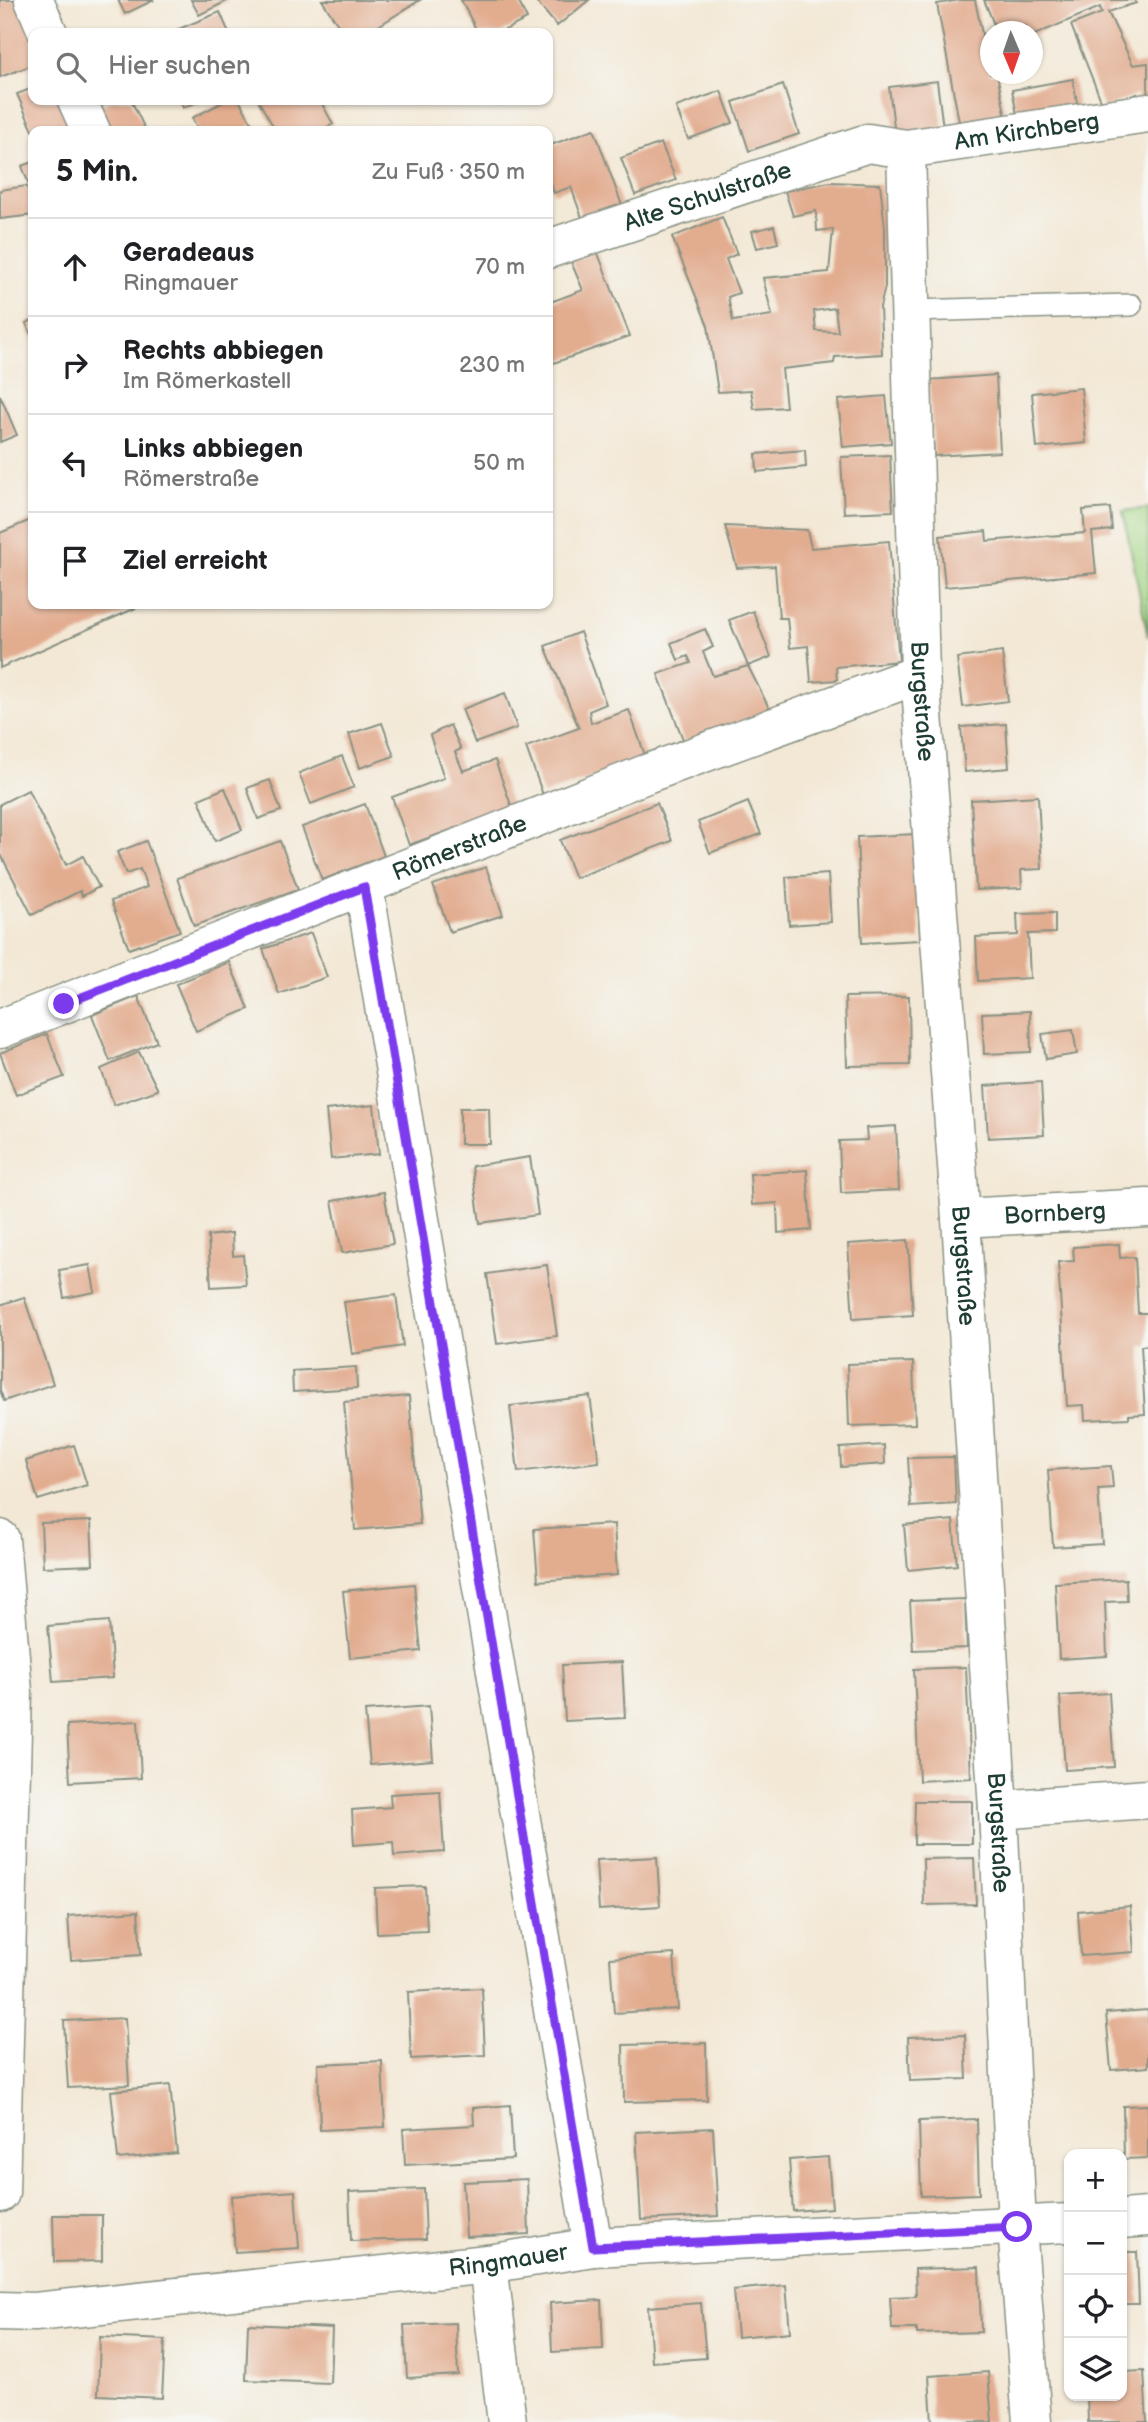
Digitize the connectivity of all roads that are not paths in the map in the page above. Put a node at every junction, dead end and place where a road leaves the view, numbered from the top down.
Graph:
1 (34, 0) edge
2 (46, 28) edge
3 (79, 105) edge
4 (1148, 113) edge
5 (89, 126) edge
6 (906, 149) junction
7 (553, 247) edge
8 (1131, 305) dead end
9 (911, 312) junction
10 (920, 674) junction
11 (364, 887) junction
12 (0, 1029) edge
13 (1148, 1208) edge
14 (961, 1218) junction
15 (0, 1539) edge
16 (1148, 1799) edge
17 (998, 1810) junction
18 (0, 2193) edge
19 (1148, 2217) edge
20 (1127, 2219) edge
21 (1064, 2223) edge
22 (1017, 2227) junction
23 (593, 2247) junction
24 (488, 2264) junction
25 (0, 2311) edge
26 (507, 2422) edge
27 (1032, 2422) edge

1 - 2 street
3 - 5 street
4 - 6 street, Am Kirchberg
6 - 7 street, Alte Schulstraße
6 - 9 street, Burgstraße
8 - 9 lane
9 - 10 street, Burgstraße
10 - 11 street, Römerstraße
10 - 14 street, Burgstraße
11 - 12 street, Römerstraße
11 - 23 street
13 - 14 street, Bornberg
14 - 17 street, Burgstraße
15 - 18 street
16 - 17 street
17 - 22 street, Burgstraße
19 - 20 street
21 - 22 street, Ringmauer
22 - 23 street, Ringmauer
22 - 27 street, Burgstraße
23 - 24 street, Ringmauer
24 - 25 street, Ringmauer
24 - 26 street

